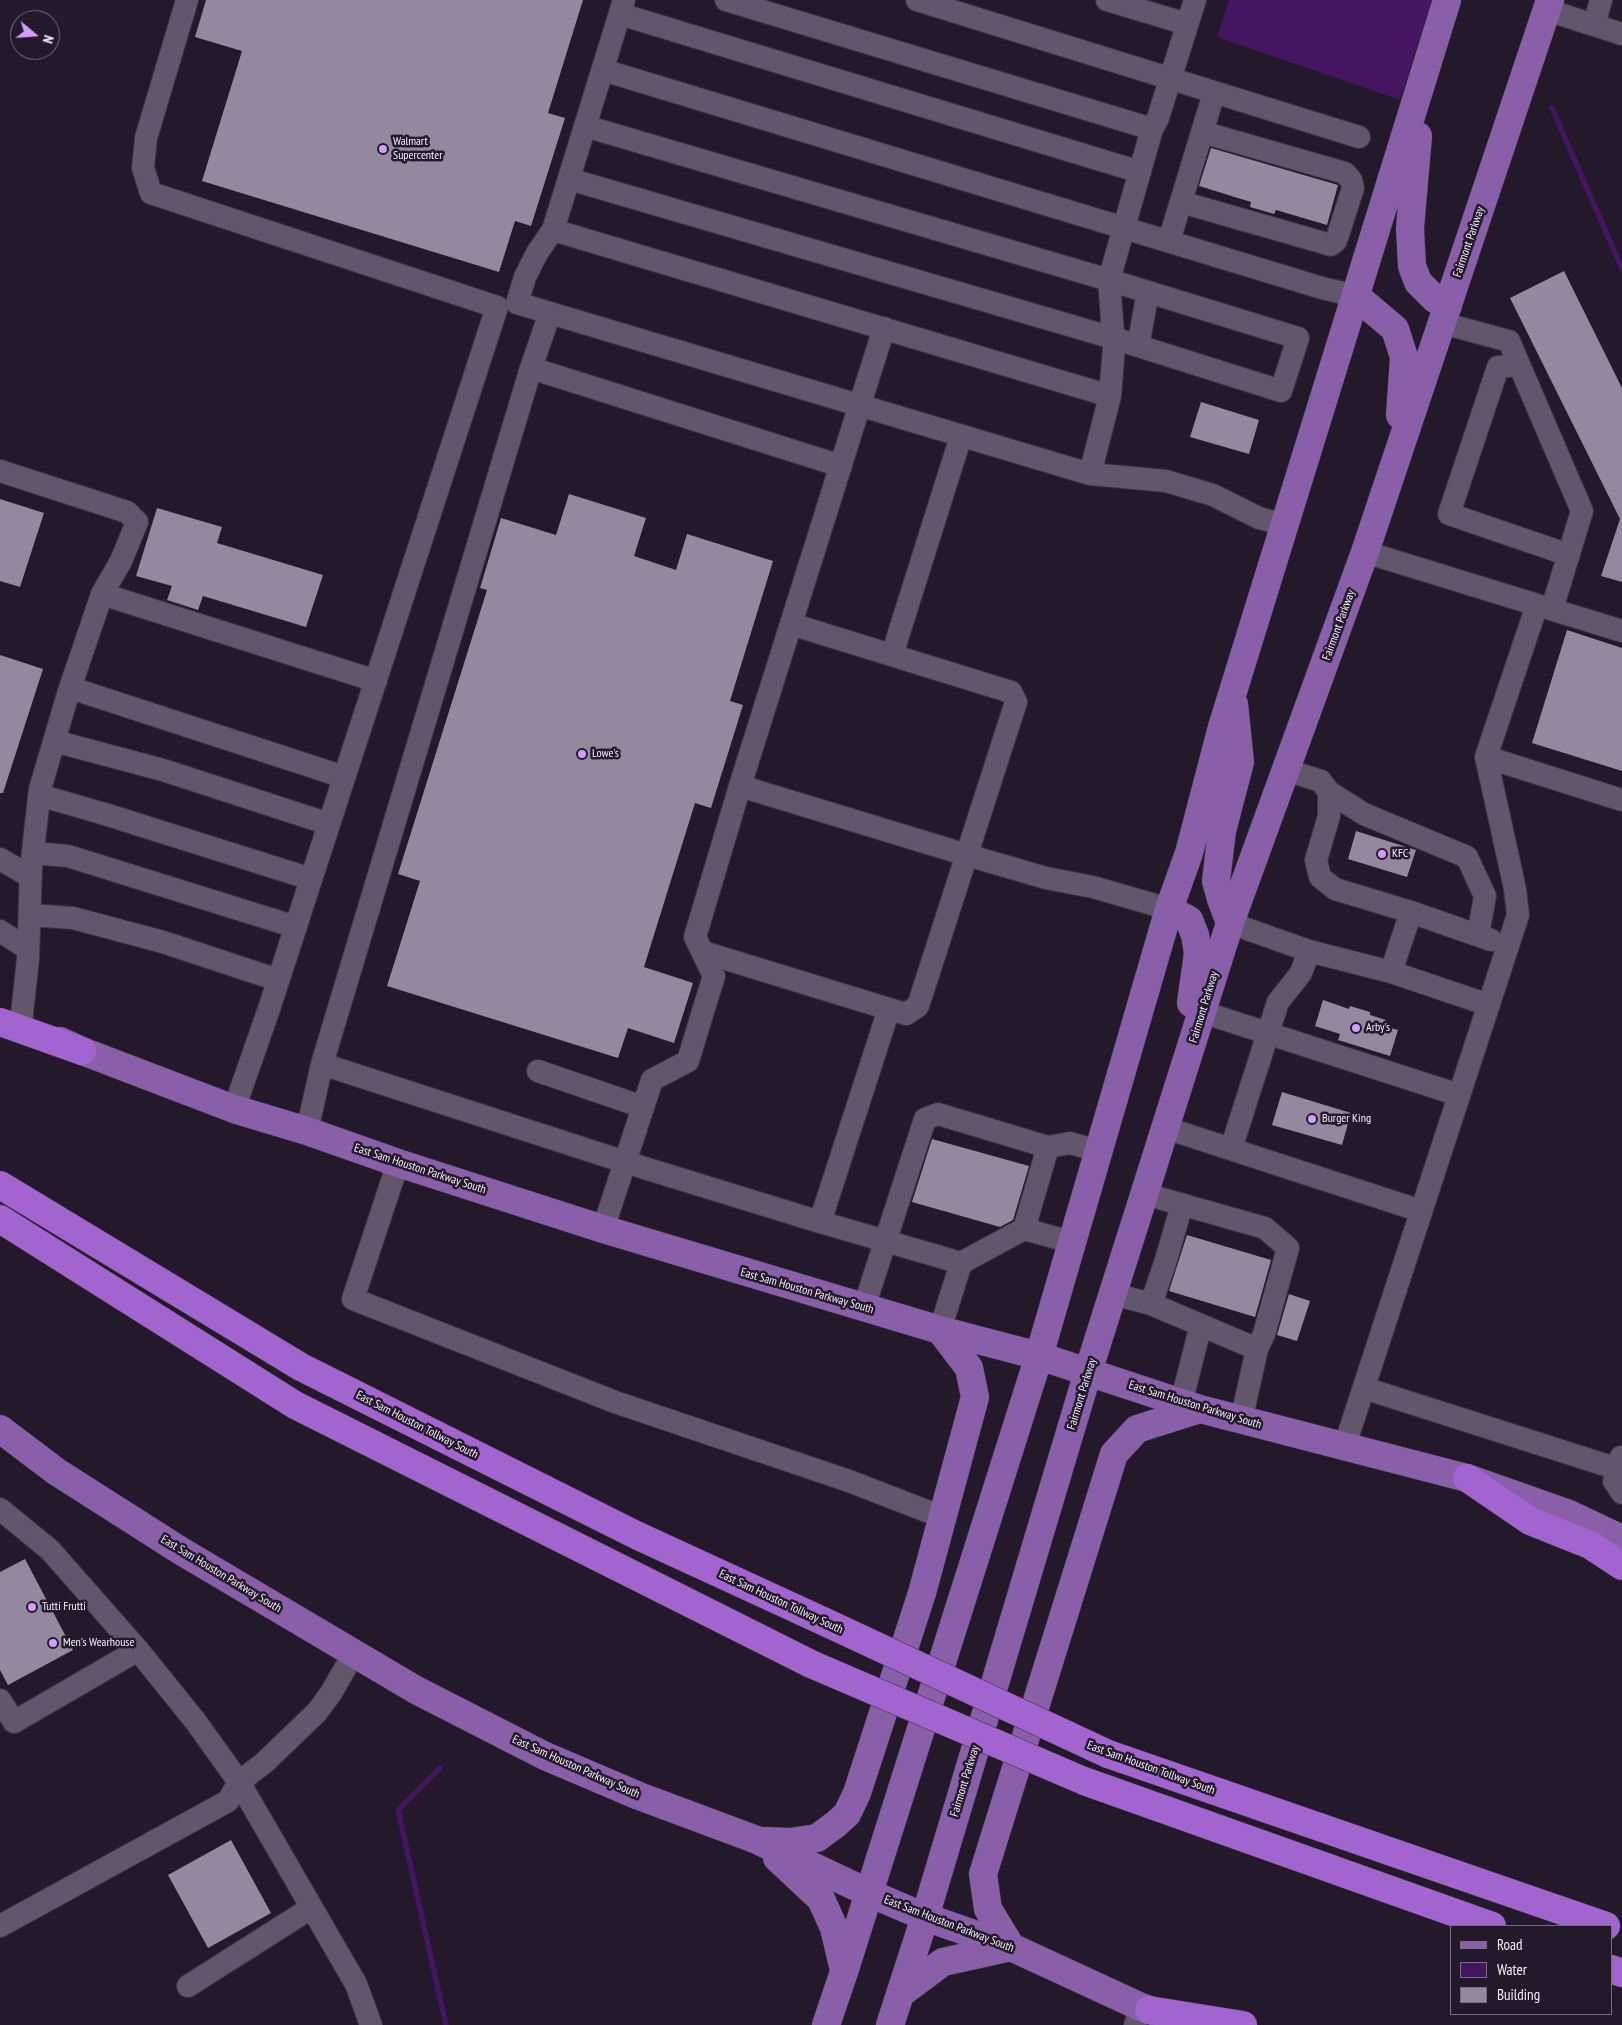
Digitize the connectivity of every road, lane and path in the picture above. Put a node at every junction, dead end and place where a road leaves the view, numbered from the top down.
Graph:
1 (187, 0) edge
2 (726, 0) edge
3 (917, 0) edge
4 (1107, 0) edge
5 (1194, 0) edge
6 (1447, 0) edge
7 (1601, 0) edge
8 (1547, 3) edge
9 (622, 7) edge
10 (1187, 24) junction
11 (1594, 25) junction
12 (1622, 34) edge
13 (602, 70) junction
14 (1170, 80) junction
15 (1423, 82) junction
16 (1214, 93) junction
17 (585, 126) junction
18 (1152, 128) junction
19 (1202, 132) junction
20 (1359, 137) dead end
21 (1140, 172) junction
22 (569, 179) junction
23 (1181, 202) junction
24 (1124, 227) junction
25 (553, 230) junction
26 (1169, 241) junction
27 (1109, 280) junction
28 (1148, 292) junction
29 (1356, 296) junction
30 (550, 313) junction
31 (1445, 314) junction
32 (884, 328) junction
33 (1113, 338) junction
34 (1138, 346) junction
35 (1519, 365) junction
36 (531, 368) junction
37 (1110, 396) junction
38 (861, 406) junction
39 (960, 436) junction
40 (841, 466) junction
41 (0, 471) edge
42 (1392, 471) junction
43 (1090, 474) junction
44 (1285, 525) junction
45 (1365, 552) junction
46 (1569, 555) junction
47 (102, 594) junction
48 (1544, 607) junction
49 (791, 624) junction
50 (1622, 631) edge
51 (892, 655) junction
52 (376, 681) junction
53 (71, 688) junction
54 (1233, 693) junction
55 (54, 741) junction
56 (1486, 757) junction
57 (1286, 770) junction
58 (344, 777) junction
59 (740, 786) junction
60 (1329, 792) junction
61 (39, 795) junction
62 (1622, 800) edge
63 (329, 824) junction
64 (33, 853) junction
65 (967, 856) junction
66 (0, 859) edge
67 (31, 877) junction
68 (311, 879) junction
69 (1168, 909) junction
70 (1411, 912) junction
71 (30, 915) junction
72 (1230, 923) junction
73 (296, 927) junction
74 (0, 932) edge
75 (1478, 935) junction
76 (1508, 946) junction
77 (28, 949) junction
78 (1309, 951) junction
79 (703, 952) junction
80 (1391, 972) junction
81 (278, 980) junction
82 (1489, 1005) junction
83 (889, 1009) junction
84 (1202, 1012) junction
85 (7, 1020) edge
86 (1268, 1033) junction
87 (82, 1051) joint
88 (322, 1064) junction
89 (538, 1071) dead end
90 (1459, 1095) junction
91 (1176, 1096) junction
92 (643, 1107) junction
93 (234, 1109) junction
94 (1166, 1128) junction
95 (308, 1131) junction
96 (1048, 1147) junction
97 (1231, 1149) junction
98 (1098, 1151) junction
99 (625, 1162) junction
100 (398, 1163) junction
101 (0, 1184) edge
102 (1144, 1194) junction
103 (1182, 1205) junction
104 (1421, 1211) junction
105 (0, 1219) edge
106 (820, 1222) junction
107 (603, 1229) junction
108 (1024, 1229) junction
109 (886, 1240) junction
110 (1072, 1242) junction
111 (962, 1262) junction
112 (1113, 1294) junction
113 (1151, 1304) junction
114 (864, 1307) junction
115 (1202, 1326) junction
116 (940, 1330) junction
117 (1256, 1349) junction
118 (1038, 1356) junction
119 (1088, 1372) junction
120 (1364, 1388) junction
121 (1191, 1406) junction
122 (1241, 1421) junction
123 (0, 1429) edge
124 (1345, 1445) junction
125 (1620, 1462) edge
126 (1467, 1478) junction
127 (1622, 1492) edge
128 (942, 1517) junction
129 (5, 1520) edge
130 (1622, 1539) edge
131 (1622, 1566) edge
132 (138, 1650) junction
133 (354, 1652) junction
134 (0, 1700) edge
135 (239, 1782) junction
136 (758, 1840) junction
137 (869, 1893) junction
138 (311, 1908) junction
139 (925, 1917) junction
140 (1489, 1925) edge
141 (1603, 1925) edge
142 (0, 1926) edge
143 (1011, 1947) junction
144 (844, 1972) junction
145 (188, 1986) dead end
146 (900, 1994) junction
147 (1142, 2014) edge
148 (1186, 2024) edge
149 (371, 2025) edge
150 (826, 2025) edge
151 (890, 2025) edge
152 (1243, 2025) edge

1 - 52 lane
2 - 18 lane
3 - 14 lane
4 - 10 lane
5 - 10 lane
6 - 15 main road
7 - 11 lane
8 - 11 lane
8 - 31 main road, Fairmont Parkway
9 - 13 lane
9 - 21 lane
10 - 14 lane
11 - 12 lane
13 - 17 lane
13 - 24 lane
14 - 16 lane
14 - 18 lane
15 - 29 main road
15 - 31 main road
16 - 19 lane
16 - 20 lane
17 - 22 lane
17 - 27 lane
18 - 21 lane
19 - 23 lane
19 - 23 lane
21 - 24 lane
22 - 25 lane
22 - 33 lane
23 - 26 lane
24 - 26 lane
24 - 27 lane
25 - 30 lane
25 - 32 lane
26 - 29 lane
27 - 28 lane
27 - 33 lane
28 - 34 lane
28 - 34 lane
29 - 42 main road
29 - 44 main road
30 - 36 lane
30 - 38 lane
31 - 35 lane
31 - 42 main road, Fairmont Parkway
32 - 37 lane
32 - 38 lane
33 - 34 lane
33 - 37 lane
35 - 46 lane
35 - 46 lane
36 - 40 lane
36 - 88 lane
37 - 43 lane
38 - 39 lane
38 - 40 lane
39 - 43 lane
39 - 51 lane
40 - 49 lane
41 - 47 lane
42 - 45 main road, Fairmont Parkway
43 - 44 lane
44 - 54 main road
45 - 48 lane
45 - 57 main road, Fairmont Parkway
46 - 48 lane
47 - 52 lane
47 - 53 lane
48 - 50 lane
48 - 56 lane
49 - 51 lane
49 - 59 lane
51 - 65 lane
52 - 58 lane
53 - 55 lane
53 - 58 lane
54 - 69 main road
54 - 72 main road
55 - 61 lane
55 - 63 lane
56 - 62 lane
56 - 76 lane
57 - 60 lane
57 - 72 main road, Fairmont Parkway
58 - 63 lane
59 - 65 lane
59 - 79 lane
60 - 70 lane
60 - 75 lane
61 - 64 lane
61 - 68 lane
63 - 68 lane
64 - 67 lane
64 - 73 lane
65 - 69 lane
65 - 83 lane
66 - 67 lane
67 - 71 lane
68 - 73 lane
69 - 91 main road
69 - 98 main road
70 - 75 lane
70 - 80 lane
71 - 77 lane
71 - 81 lane
72 - 78 lane
72 - 84 main road, Fairmont Parkway
73 - 81 lane
74 - 77 lane
75 - 76 lane
76 - 82 lane
77 - 85 lane
78 - 80 lane
78 - 86 lane
79 - 83 lane
79 - 92 lane
80 - 82 lane
81 - 93 lane
82 - 90 lane
83 - 106 lane
84 - 86 lane
84 - 91 main road, Fairmont Parkway
85 - 87 highway
86 - 90 lane
86 - 97 lane
87 - 93 main road, East Sam Houston Parkway South
88 - 95 lane
88 - 99 lane
89 - 92 lane
90 - 104 lane
91 - 94 main road, Fairmont Parkway
92 - 99 lane
93 - 95 main road, East Sam Houston Parkway South
94 - 97 lane
94 - 102 main road, Fairmont Parkway
95 - 100 main road, East Sam Houston Parkway South
96 - 98 lane
96 - 108 lane
96 - 109 lane
97 - 104 lane
98 - 110 main road
99 - 106 lane
99 - 107 lane
100 - 107 main road, East Sam Houston Parkway South
100 - 128 lane
101 - 141 highway, East Sam Houston Tollway South, bridge
102 - 103 lane
102 - 112 main road, Fairmont Parkway
103 - 113 lane
103 - 117 lane
104 - 120 lane
105 - 140 highway, bridge
106 - 109 lane
107 - 114 main road, East Sam Houston Parkway South
108 - 110 lane
108 - 111 lane
109 - 111 lane
109 - 114 lane
110 - 118 main road
111 - 116 lane
112 - 113 lane
112 - 119 main road, Fairmont Parkway
113 - 115 lane
114 - 116 main road, East Sam Houston Parkway South
115 - 117 lane
115 - 121 lane
116 - 118 main road, East Sam Houston Parkway South
116 - 128 main road
117 - 122 lane
118 - 119 main road, East Sam Houston Parkway South
118 - 137 main road
119 - 121 main road, East Sam Houston Parkway South
119 - 139 main road, Fairmont Parkway
120 - 124 lane
120 - 125 lane
121 - 122 main road, East Sam Houston Parkway South
121 - 143 main road
122 - 124 main road, East Sam Houston Parkway South
123 - 133 main road, East Sam Houston Parkway South
124 - 126 main road, East Sam Houston Parkway South
125 - 127 lane
126 - 130 main road, East Sam Houston Parkway South
126 - 131 highway
128 - 136 main road
129 - 132 lane
132 - 134 lane
132 - 135 lane
133 - 135 lane
133 - 136 main road, East Sam Houston Parkway South
135 - 138 lane
135 - 142 lane
136 - 137 main road, East Sam Houston Parkway South
136 - 144 main road
137 - 139 main road, East Sam Houston Parkway South
137 - 144 main road
138 - 145 lane
138 - 149 lane
139 - 143 main road, East Sam Houston Parkway South
139 - 146 main road, Fairmont Parkway
143 - 146 main road
143 - 147 main road, East Sam Houston Parkway South
144 - 150 main road
146 - 151 main road, Fairmont Parkway
147 - 148 main road, East Sam Houston Parkway South
147 - 152 highway

